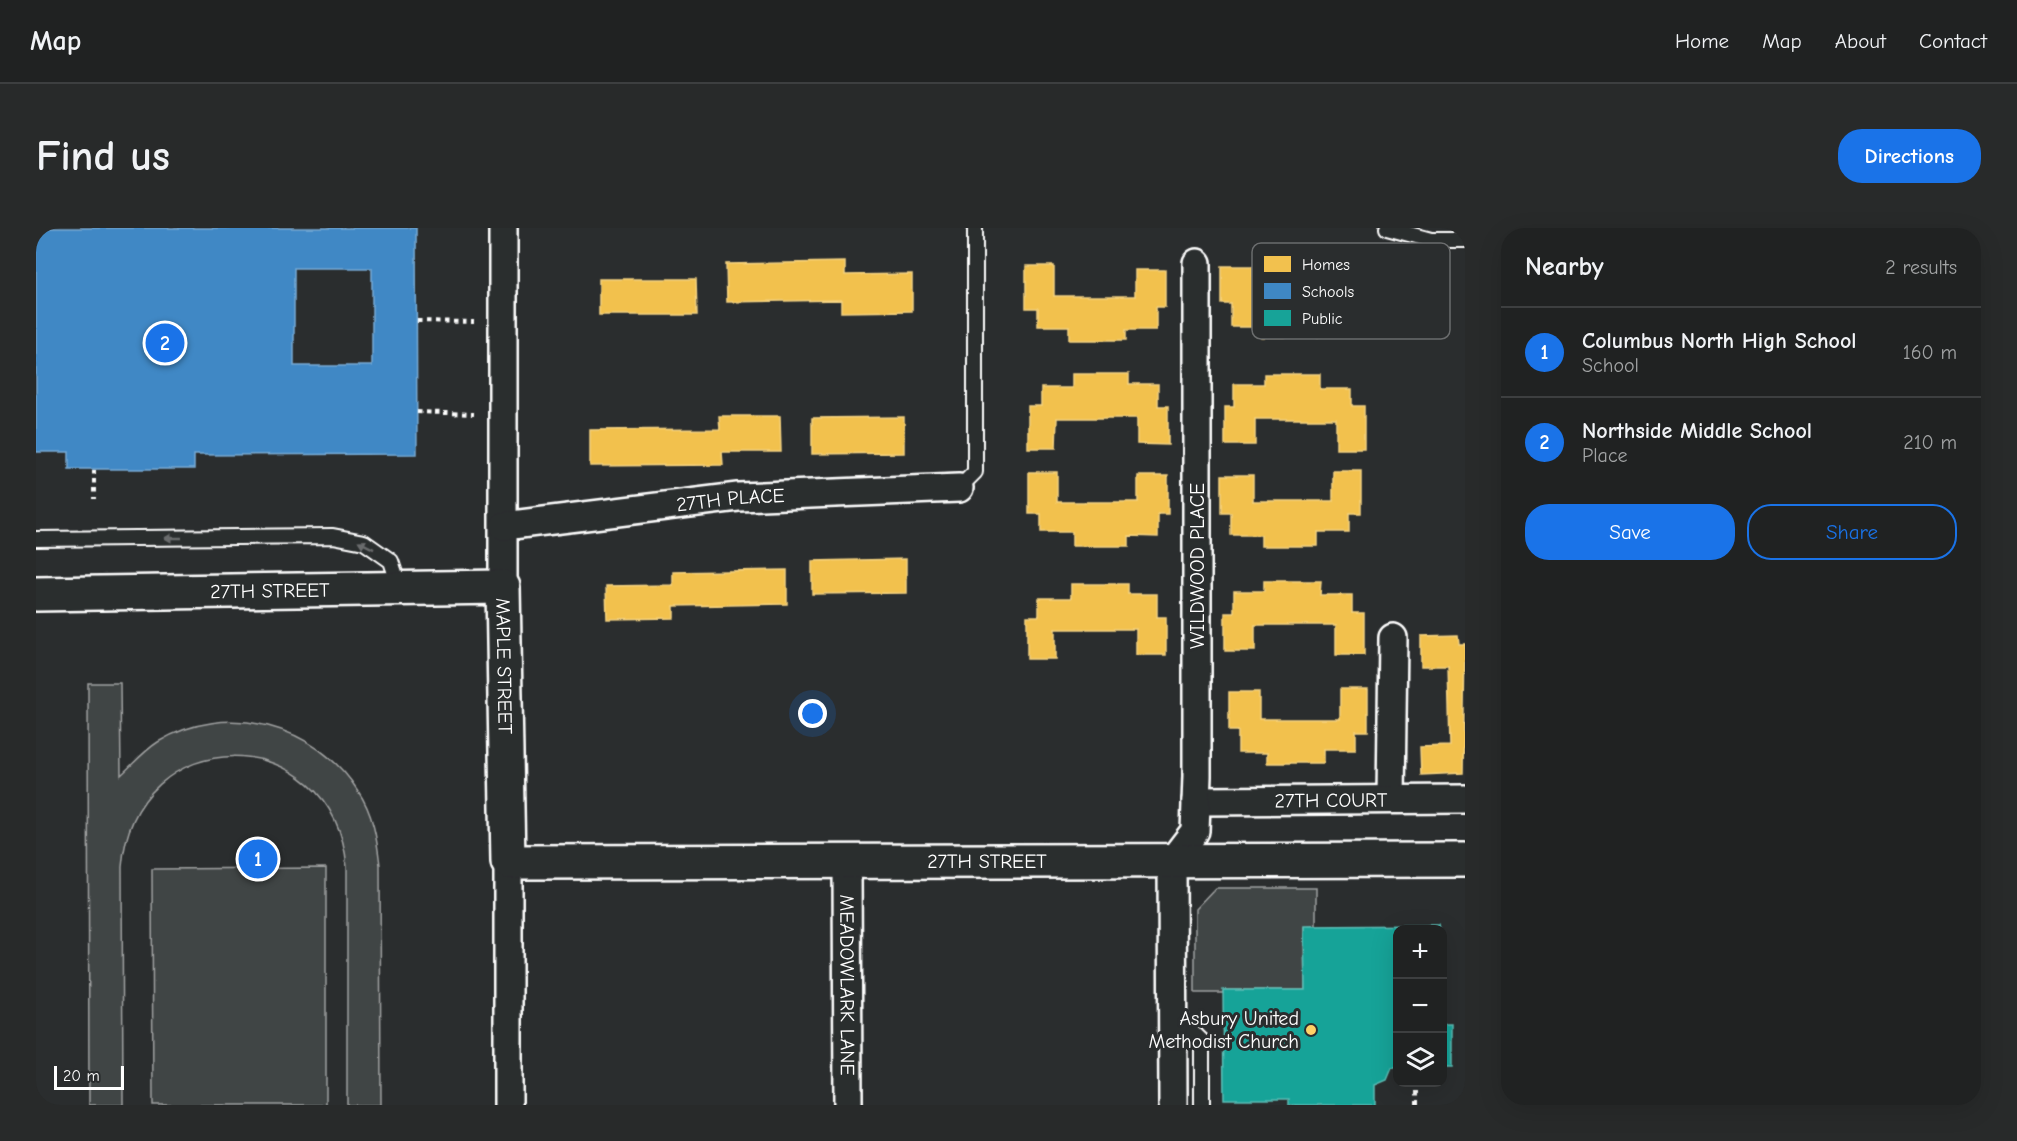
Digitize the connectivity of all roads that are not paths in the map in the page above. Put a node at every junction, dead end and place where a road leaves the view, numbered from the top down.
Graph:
1 (503, 228) edge
2 (975, 228) edge
3 (1387, 228) edge
4 (1465, 240) edge
5 (1197, 263) dead end
6 (959, 488) joint
7 (504, 526) junction
8 (36, 539) edge
9 (503, 587) junction
10 (400, 588) junction
11 (36, 594) edge
12 (1393, 638) dead end
13 (1391, 798) junction
14 (1465, 799) edge
15 (1196, 801) junction
16 (1465, 860) edge
17 (1172, 861) junction
18 (507, 862) junction
19 (847, 863) junction
20 (1172, 1012) junction
21 (508, 1105) edge
22 (848, 1105) edge
23 (1173, 1105) edge
24 (1202, 1105) edge

1 - 7 street, MAPLE STREET
2 - 6 lane
3 - 4 lane
5 - 15 street, WILDWOOD PLACE
6 - 7 street, 27TH PLACE
7 - 9 street, MAPLE STREET
10 -> 8 lane
9 - 10 street, 27TH STREET
9 - 18 street, MAPLE STREET
10 - 11 street, 27TH STREET
12 - 13 street
13 - 14 street, 27TH COURT
13 - 15 street, 27TH COURT
15 - 17 street, WILDWOOD PLACE
16 - 17 street, 27TH STREET
17 - 19 street, 27TH STREET
17 - 20 street
18 - 19 street, 27TH STREET
18 - 21 street, MAPLE STREET
19 - 22 street, MEADOWLARK LANE
20 - 23 street
20 - 24 lane

